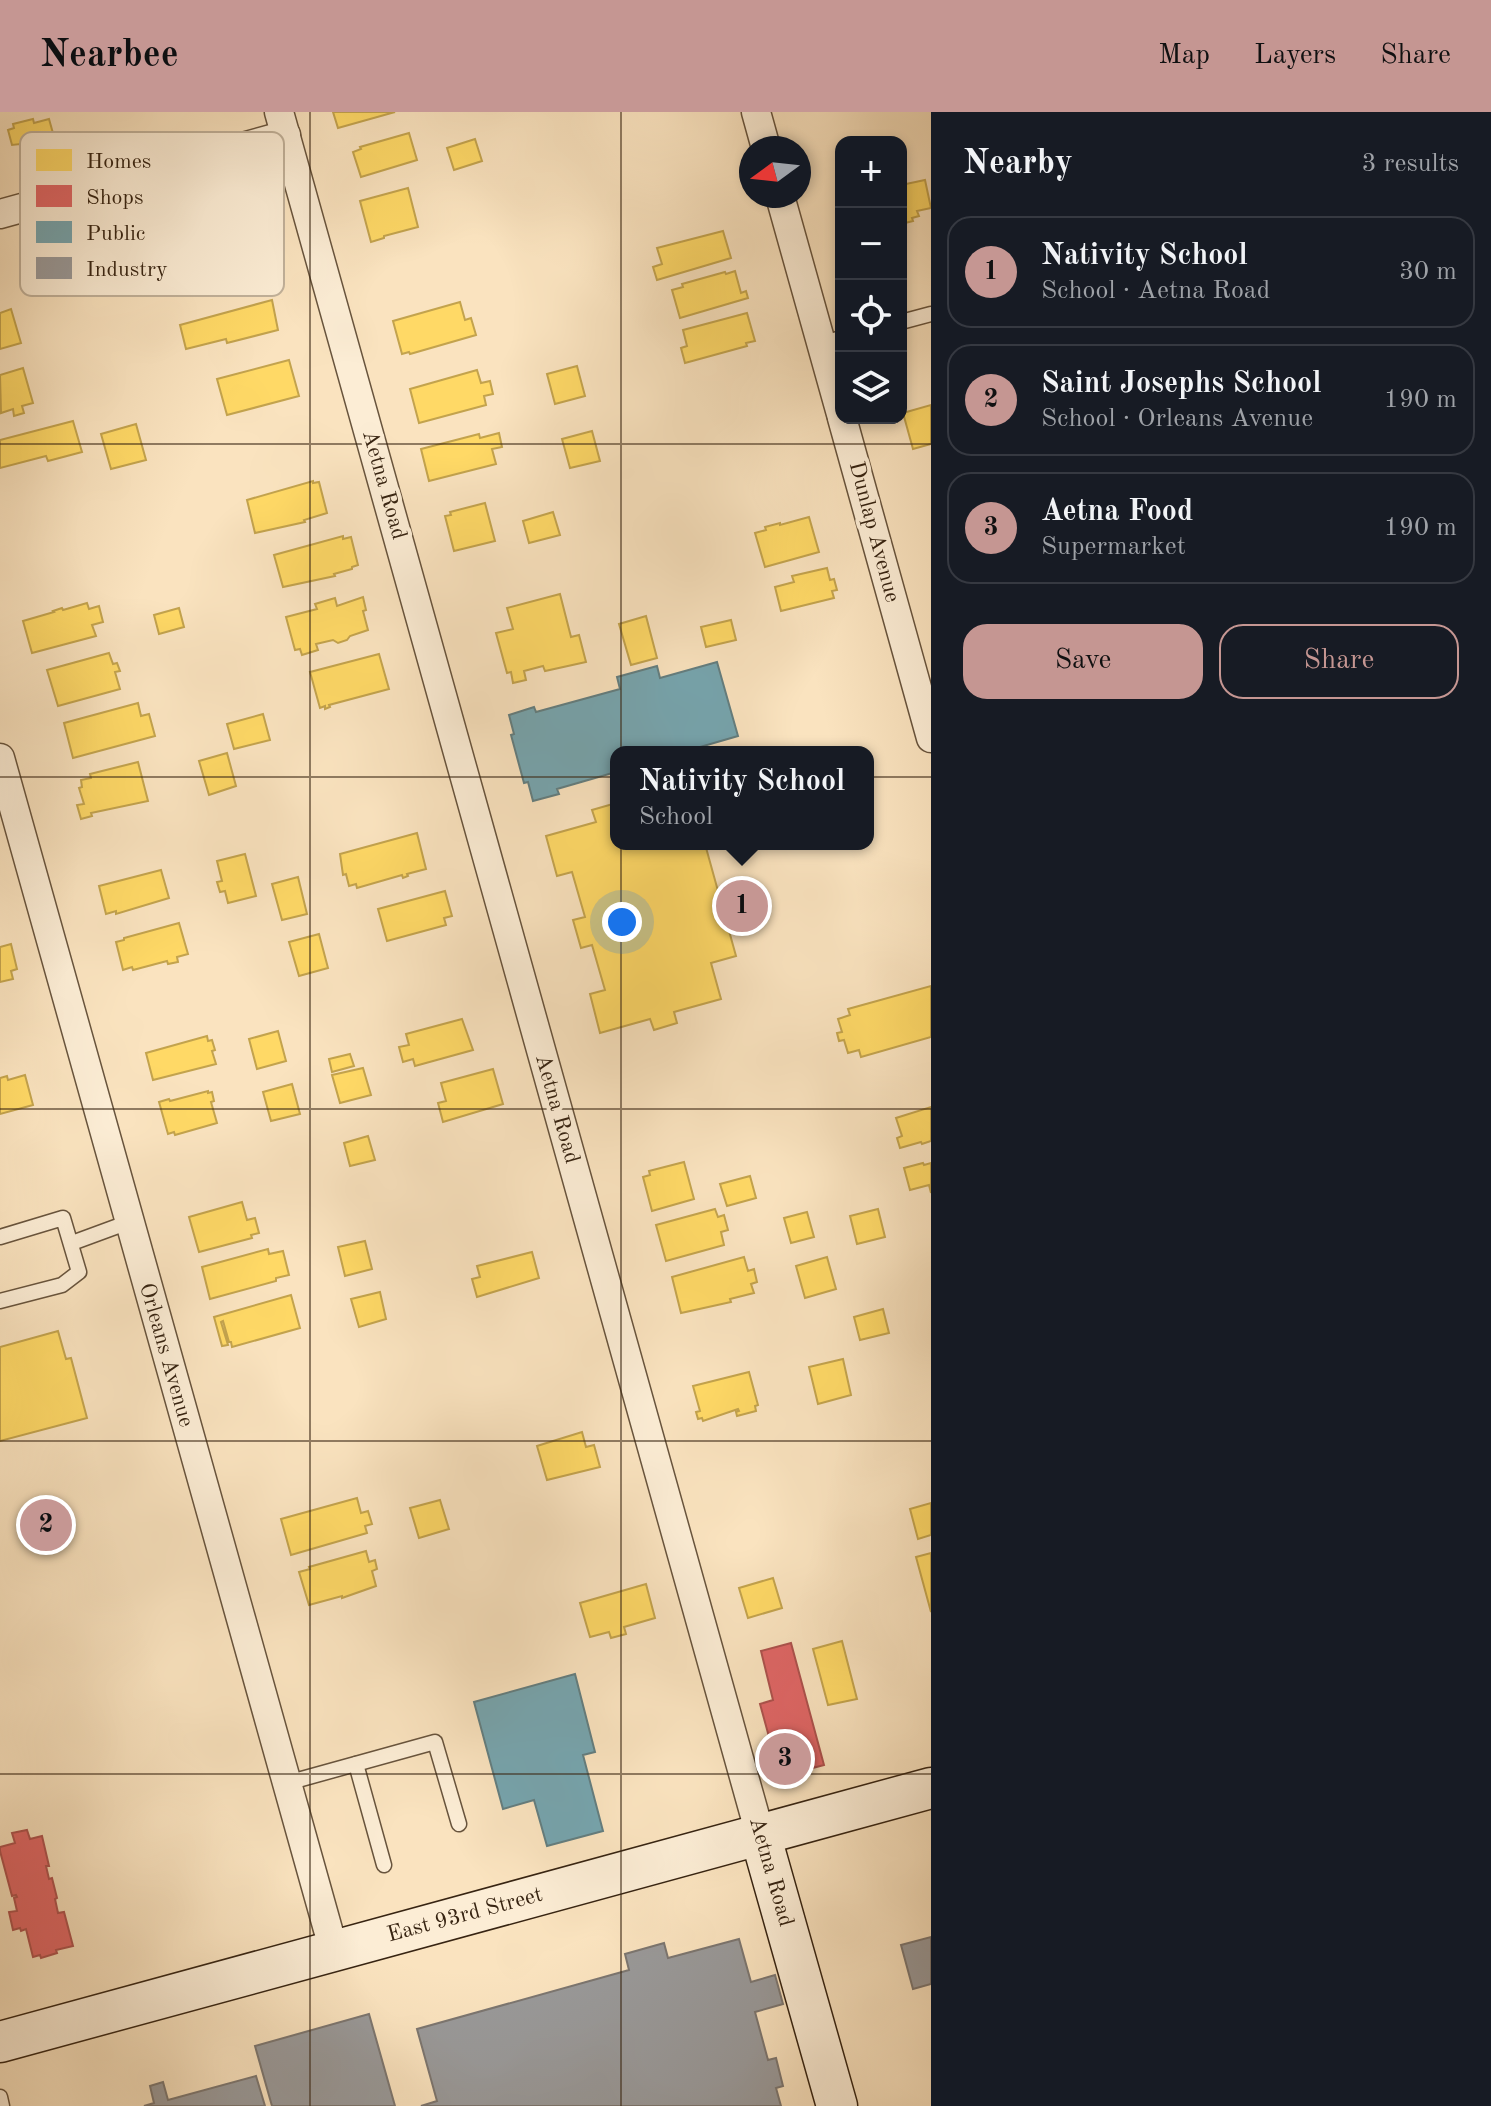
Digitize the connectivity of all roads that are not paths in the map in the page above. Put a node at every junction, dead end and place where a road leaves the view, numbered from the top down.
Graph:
1 (756, 112) edge
2 (283, 124) edge
3 (258, 132) edge
4 (763, 136) edge
5 (20, 208) edge
6 (784, 208) edge
7 (0, 214) edge
8 (931, 314) edge
9 (907, 320) edge
10 (831, 341) edge
11 (835, 368) edge
12 (844, 424) edge
13 (931, 738) edge
14 (0, 758) edge
15 (129, 1222) junction
16 (0, 1237) edge
17 (72, 1243) junction
18 (0, 1301) edge
19 (356, 1764) junction
20 (287, 1783) junction
21 (931, 1788) edge
22 (459, 1824) dead end
23 (760, 1834) junction
24 (384, 1865) dead end
25 (334, 1951) junction
26 (0, 2042) edge
27 (0, 2097) edge
28 (2, 2106) edge
29 (837, 2106) edge

1 - 4 street
2 - 3 street
2 - 23 street, Aetna Road
5 - 7 street
6 - 10 street, Dunlap Avenue
8 - 9 lane
10 - 11 street, Dunlap Avenue
12 - 13 street, Dunlap Avenue
14 - 15 street, Orleans Avenue
15 - 17 lane
15 - 20 street, Orleans Avenue
16 - 17 lane
17 - 18 lane
19 - 20 lane
19 - 22 lane
19 - 24 lane
20 - 25 street, Orleans Avenue
21 - 23 main road, East 93rd Street
23 - 25 main road, East 93rd Street
23 - 29 main road, Aetna Road
25 - 26 main road, East 93rd Street
27 - 28 lane

